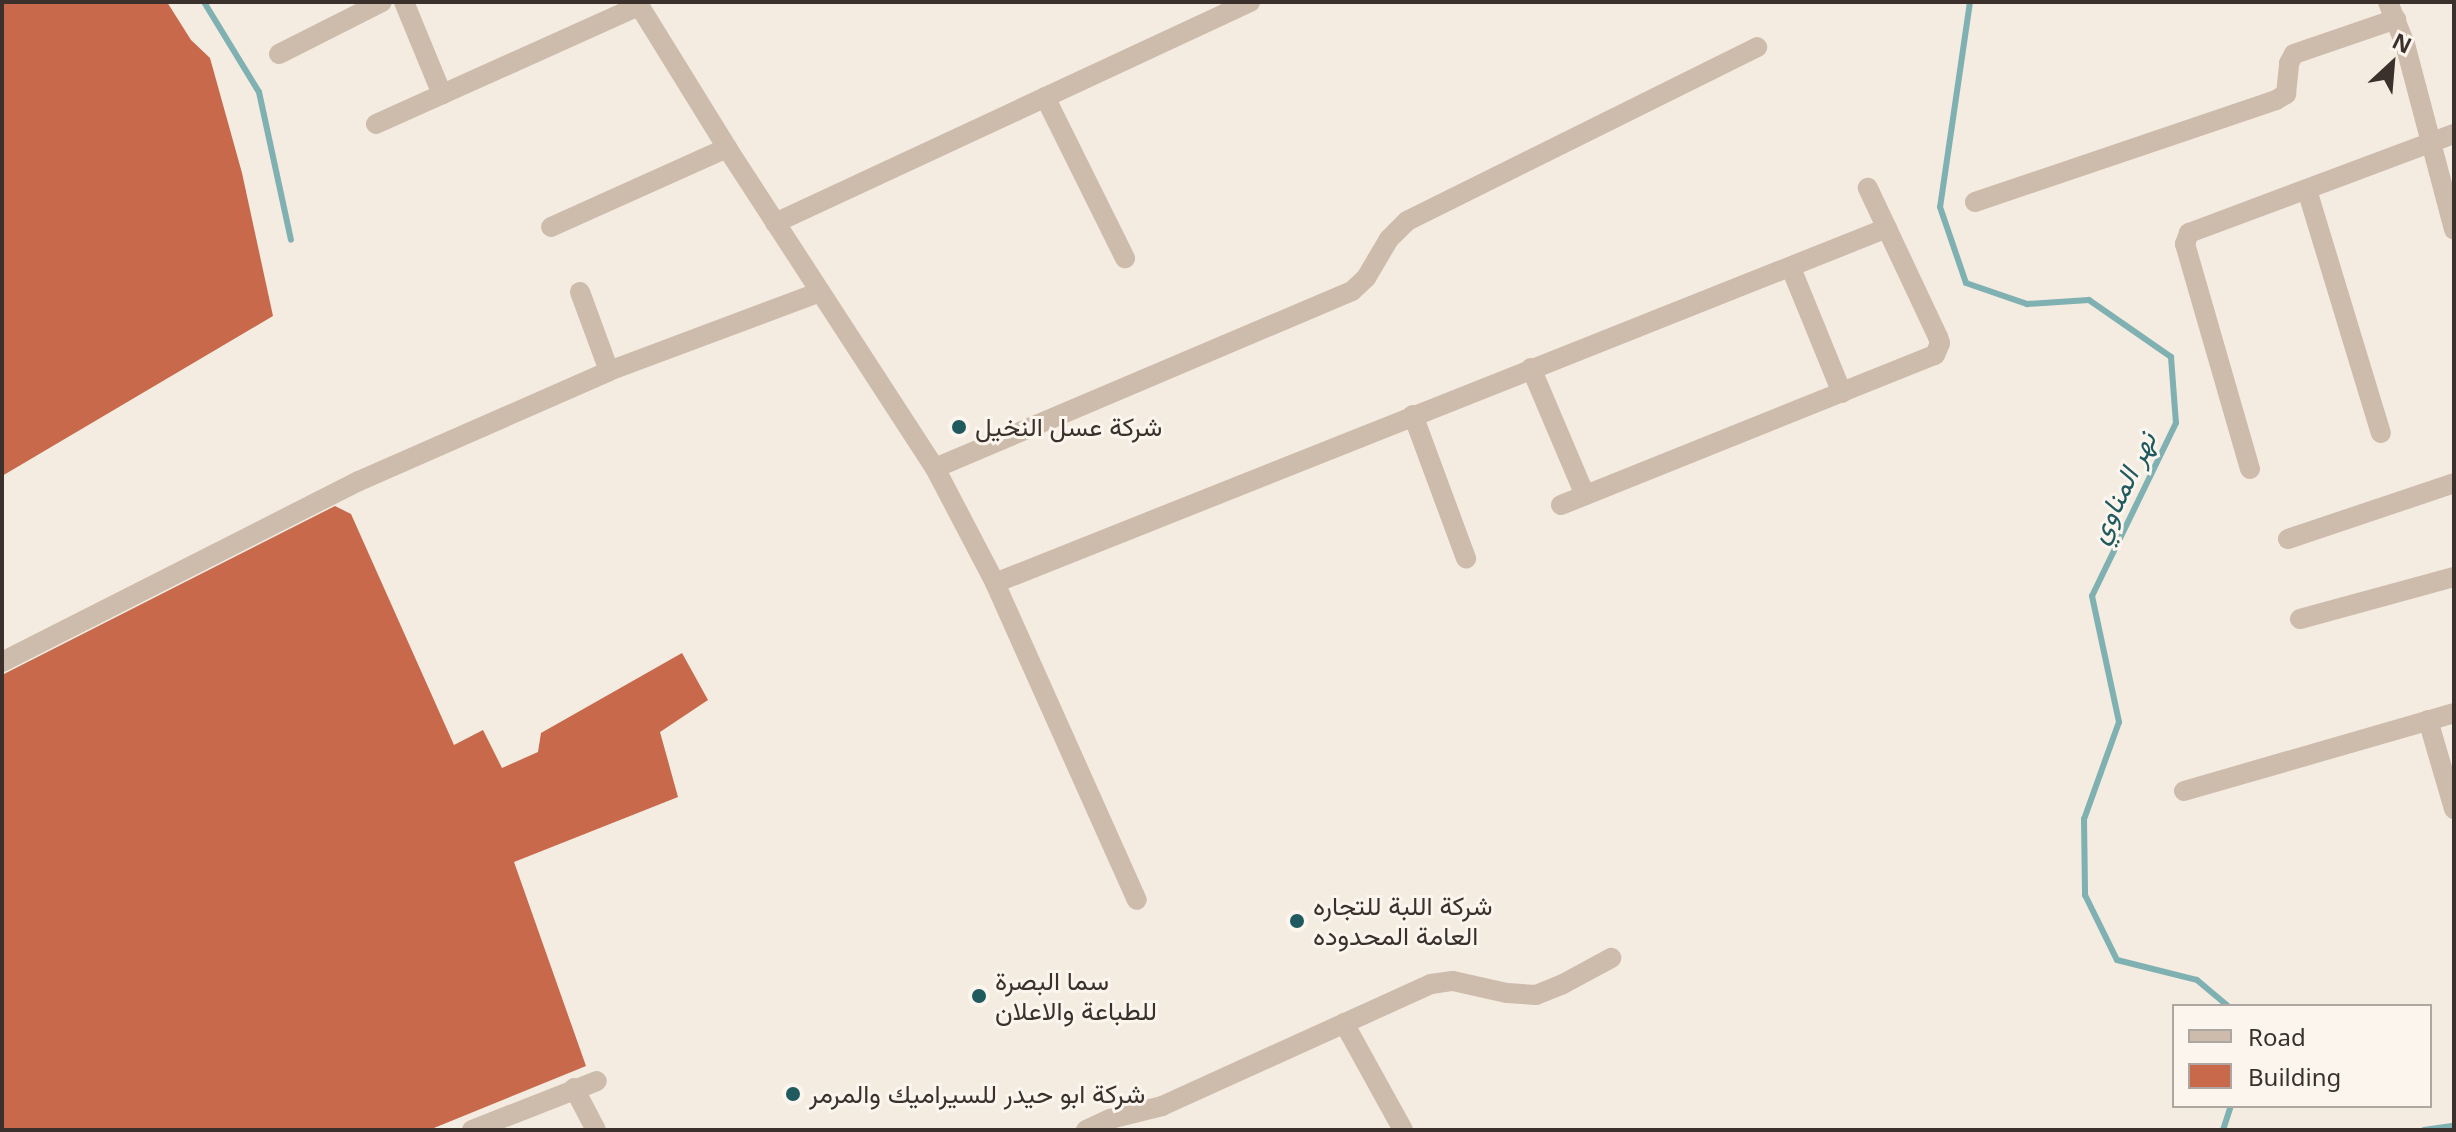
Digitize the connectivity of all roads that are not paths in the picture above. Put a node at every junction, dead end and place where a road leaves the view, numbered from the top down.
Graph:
1 (382, 2) edge
2 (404, 2) edge
3 (1250, 2) edge
4 (638, 4) edge
5 (2392, 11) edge
6 (1757, 47) dead end
7 (279, 54) dead end
8 (442, 94) junction
9 (1045, 97) junction
10 (376, 124) dead end
11 (2454, 134) edge
12 (2432, 145) junction
13 (727, 148) junction
14 (1868, 188) dead end
15 (2307, 190) junction
16 (1975, 202) dead end
17 (775, 223) junction
18 (551, 227) dead end
19 (1887, 228) junction
20 (2454, 230) edge
21 (1125, 258) dead end
22 (1791, 268) junction
23 (580, 292) dead end
24 (820, 292) junction
25 (1531, 368) junction
26 (609, 371) junction
27 (1842, 393) junction
28 (1413, 415) junction
29 (2381, 433) dead end
30 (935, 468) junction
31 (2250, 469) dead end
32 (2454, 483) edge
33 (1585, 495) junction
34 (1561, 505) dead end
35 (2288, 539) dead end
36 (1466, 558) dead end
37 (2454, 577) edge
38 (995, 583) junction
39 (2300, 619) dead end
40 (2, 662) edge
41 (2454, 713) edge
42 (2428, 720) junction
43 (2184, 791) dead end
44 (2454, 809) edge
45 (1137, 900) dead end
46 (1611, 958) dead end
47 (1344, 1023) junction
48 (597, 1081) dead end
49 (574, 1088) junction
50 (472, 1130) edge
51 (596, 1130) edge
52 (1086, 1130) edge
53 (1403, 1130) edge

1 - 7 street
2 - 8 street
3 - 9 street
4 - 8 street
4 - 13 street
5 - 12 street
5 - 16 street
6 - 30 street
8 - 10 street
9 - 17 street
9 - 21 street
11 - 12 street
12 - 15 street
12 - 20 street
13 - 17 street
13 - 18 street
14 - 19 street
15 - 29 street
15 - 31 street
17 - 24 street
19 - 22 street
19 - 27 street
22 - 25 street
22 - 27 street
23 - 26 street
24 - 26 street
24 - 30 street
25 - 28 street
25 - 33 street
26 - 40 street
27 - 33 street
28 - 36 street
28 - 38 street
30 - 38 street
32 - 35 street
33 - 34 street
37 - 39 street
38 - 45 street
41 - 42 street
42 - 43 street
42 - 44 street
46 - 47 street
47 - 52 street
47 - 53 street
48 - 49 street
49 - 50 street
49 - 51 street

